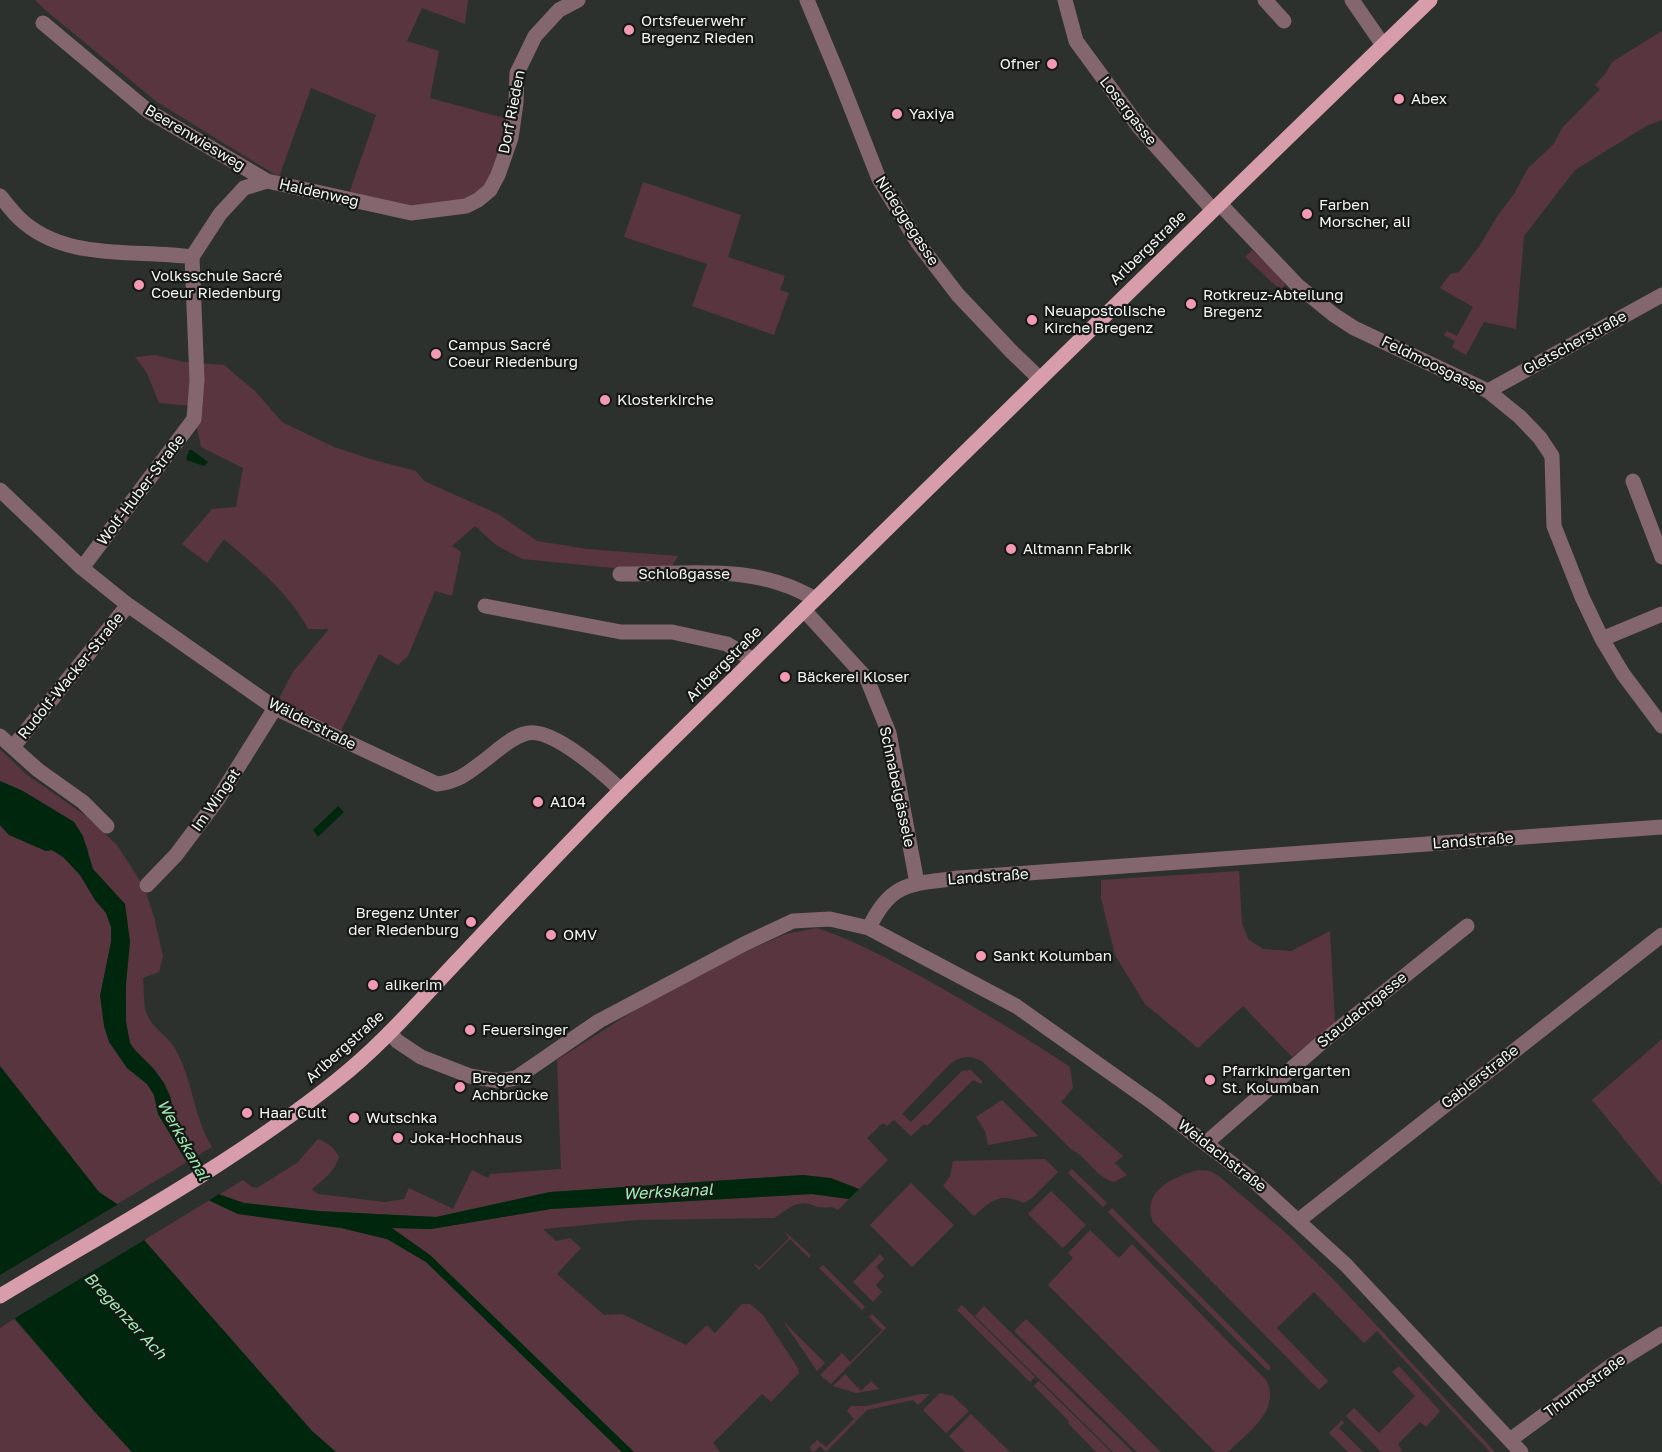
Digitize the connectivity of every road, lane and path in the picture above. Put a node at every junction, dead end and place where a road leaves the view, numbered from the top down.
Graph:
1 (578, 0) edge
2 (807, 0) edge
3 (1065, 0) edge
4 (1264, 0) edge
5 (1352, 0) edge
6 (1430, 0) edge
7 (1284, 21) dead end
8 (43, 23) dead end
9 (1383, 45) junction
10 (498, 175) joint
11 (267, 181) junction
12 (0, 196) edge
13 (1216, 207) junction
14 (192, 257) junction
15 (1662, 295) edge
16 (1040, 379) junction
17 (1488, 391) junction
18 (1633, 481) dead end
19 (0, 490) edge
20 (1662, 557) edge
21 (82, 568) junction
22 (620, 574) dead end
23 (809, 604) junction
24 (128, 605) junction
25 (485, 606) dead end
26 (1662, 614) edge
27 (1602, 639) junction
28 (753, 660) junction
29 (275, 708) junction
30 (1662, 726) edge
31 (0, 736) edge
32 (13, 747) junction
33 (621, 790) junction
34 (107, 826) dead end
35 (1662, 827) edge
36 (917, 883) junction
37 (147, 885) dead end
38 (1467, 926) dead end
39 (869, 928) junction
40 (1662, 935) edge
41 (390, 1032) junction
42 (1206, 1143) junction
43 (1299, 1220) junction
44 (0, 1296) edge
45 (1662, 1334) edge
46 (1510, 1440) junction
47 (1521, 1452) edge

1 - 10 street, Dorf Rieden
2 - 16 street, Nideggegasse
3 - 13 street, Losergasse
4 - 7 street
5 - 9 street
6 - 9 main road, Arlbergstraße
8 - 11 street, Beerenwiesweg
9 - 13 main road, Arlbergstraße
10 - 11 street, Haldenweg
11 - 14 street, Haldenweg
12 - 14 street
13 - 16 main road, Arlbergstraße
13 - 17 street, Feldmoosgasse
14 - 21 street, Wolf-Huber-Straße
15 - 17 street, Gletscherstraße
16 - 23 main road, Arlbergstraße
17 - 27 street, Feldmoosgasse
18 - 20 street
19 - 21 street, Wälderstraße
21 - 24 street, Wälderstraße
22 - 23 street, Schloßgasse
23 - 28 main road, Arlbergstraße
23 - 36 street, Schnabelgässele
24 - 29 street, Wälderstraße
24 - 32 street, Rudolf-Wacker-Straße
25 - 28 street
26 - 27 street
27 - 30 street, Feldmoosgasse
28 - 33 main road, Arlbergstraße
29 - 33 street, Wälderstraße
29 - 37 street, Im Wingat
31 - 32 street
32 - 34 street
33 - 41 main road, Arlbergstraße
35 - 36 street, Landstraße
36 - 39 street, Landstraße
38 - 42 street, Staudachgasse
39 - 41 street
39 - 42 street, Weidachstraße
40 - 43 street, Gablerstraße
41 - 44 main road, Arlbergstraße
42 - 43 street, Weidachstraße
43 - 46 street, Weidachstraße
45 - 46 street, Thumbstraße
46 - 47 street, Weidachstraße

